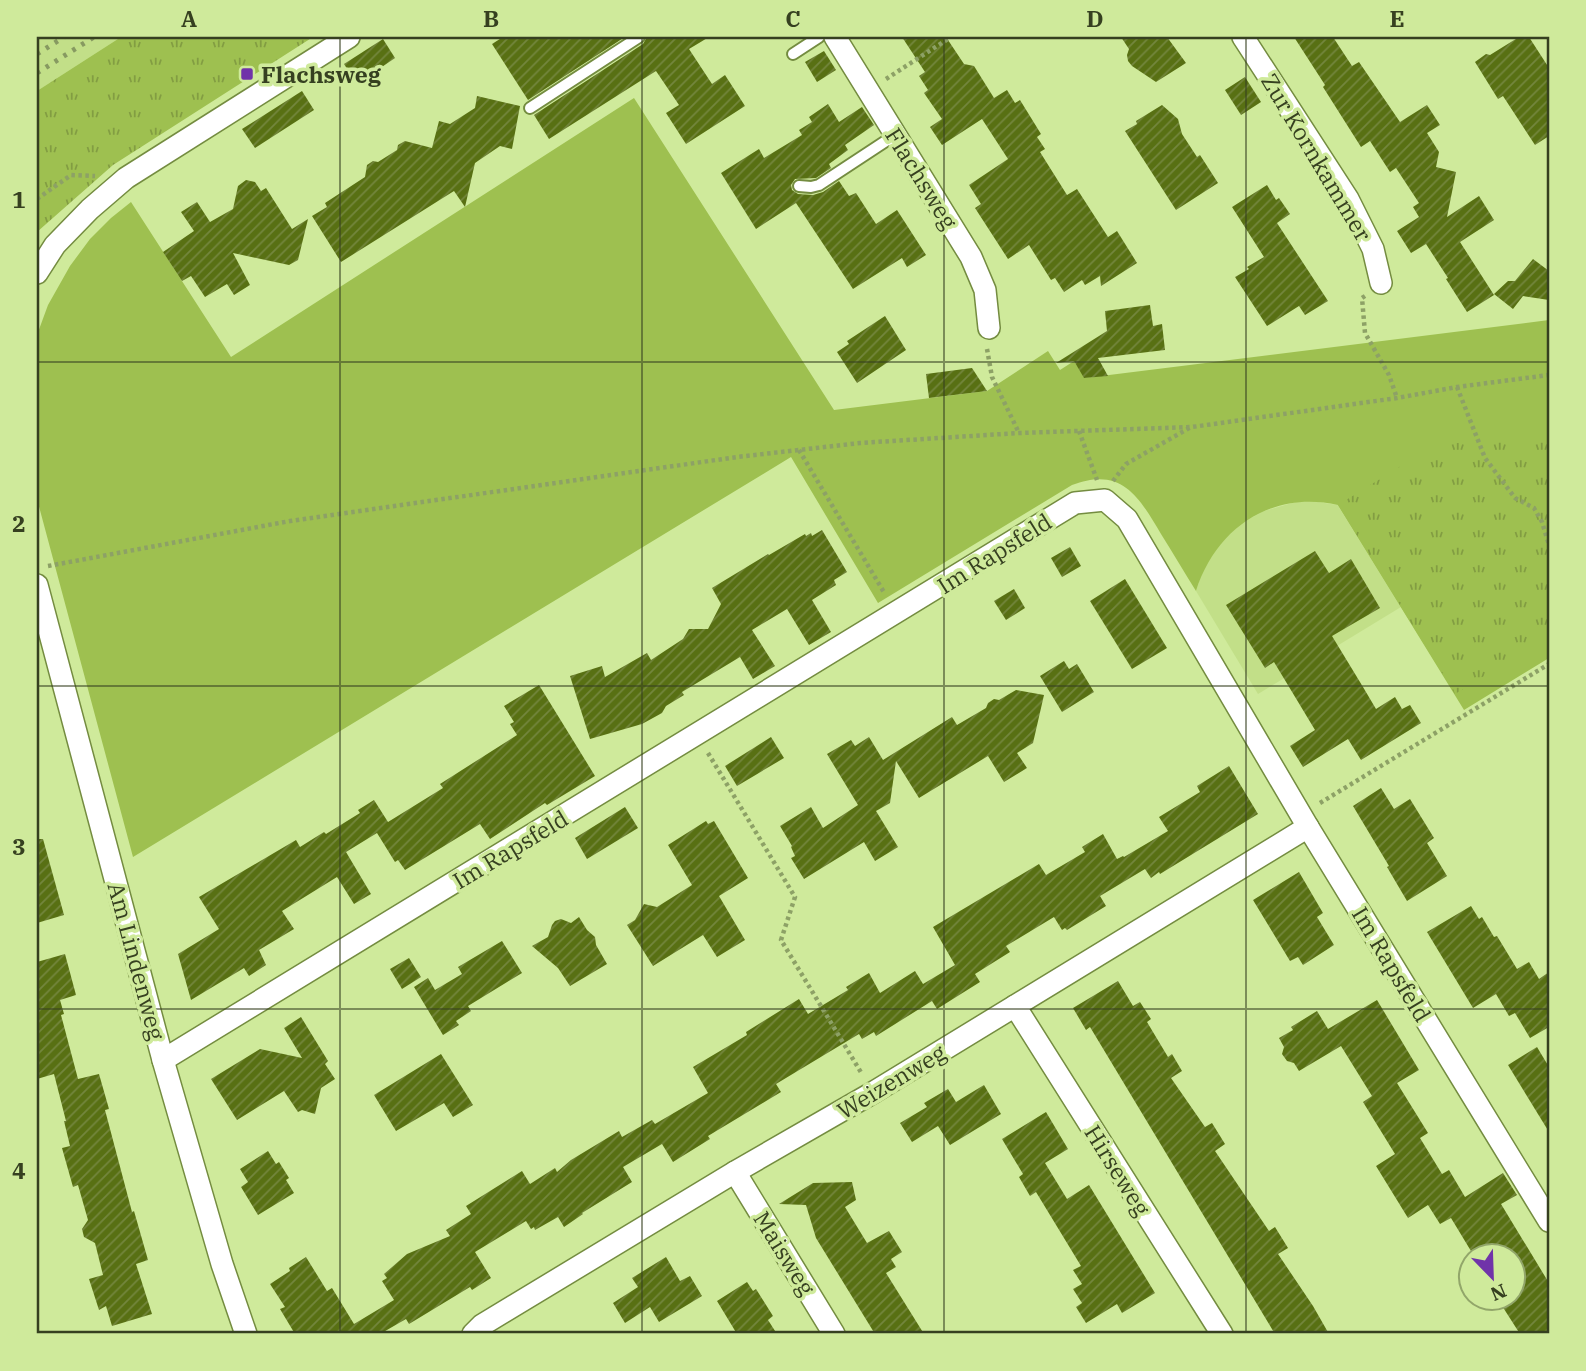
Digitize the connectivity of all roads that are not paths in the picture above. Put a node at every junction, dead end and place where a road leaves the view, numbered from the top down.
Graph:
1 (349, 37) edge
2 (639, 37) edge
3 (818, 37) edge
4 (835, 37) edge
5 (1243, 37) edge
6 (793, 54) dead end
7 (530, 108) dead end
8 (895, 135) junction
9 (799, 186) dead end
10 (37, 273) edge
11 (1381, 282) road end
12 (989, 328) road end
13 (37, 585) edge
14 (1304, 821) junction
15 (1015, 1006) junction
16 (163, 1060) junction
17 (735, 1172) junction
18 (1549, 1221) edge
19 (247, 1334) edge
20 (473, 1334) edge
21 (834, 1334) edge
22 (1222, 1334) edge

1 - 10 street
2 - 7 lane
3 - 6 lane
4 - 8 street, Flachsweg
5 - 11 street, Zur Kornkammer
8 - 9 lane
8 - 12 street, Flachsweg
13 - 16 street, Am Lindenweg
14 - 15 street, Weizenweg
14 - 16 street, Im Rapsfeld
14 - 18 street, Im Rapsfeld
15 - 17 street, Weizenweg
15 - 22 street, Hirseweg
16 - 19 street, Am Lindenweg
17 - 20 street, Weizenweg
17 - 21 street, Maisweg

